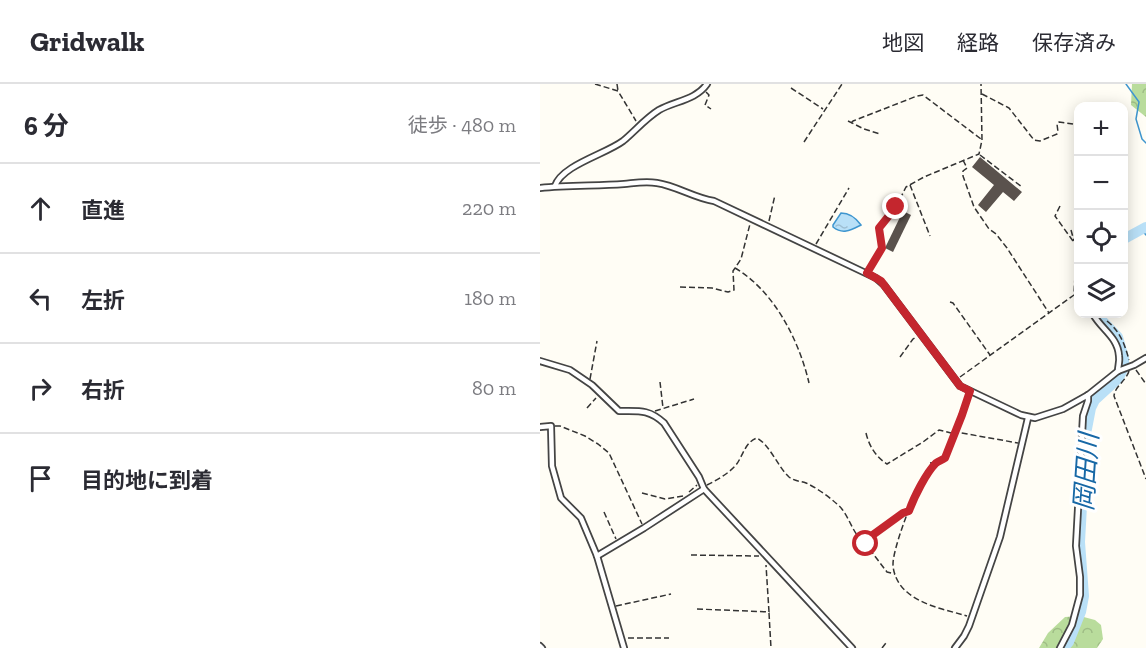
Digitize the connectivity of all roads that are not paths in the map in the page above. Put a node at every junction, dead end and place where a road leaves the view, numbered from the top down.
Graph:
1 (707, 84) edge
2 (555, 186) junction
3 (540, 188) edge
4 (1095, 318) edge
5 (1146, 358) edge
6 (540, 361) edge
7 (1119, 371) junction
8 (1088, 395) junction
9 (1028, 418) junction
10 (540, 427) edge
11 (703, 486) junction
12 (597, 556) junction
13 (624, 648) edge
14 (852, 648) edge
15 (955, 648) edge
16 (1060, 648) edge

1 - 2 street
2 - 3 street
2 - 9 street
4 - 7 street
5 - 7 street
6 - 11 street
7 - 8 street
8 - 9 street
8 - 16 street
9 - 15 street
10 - 12 street
11 - 12 street
11 - 14 street
12 - 13 street

